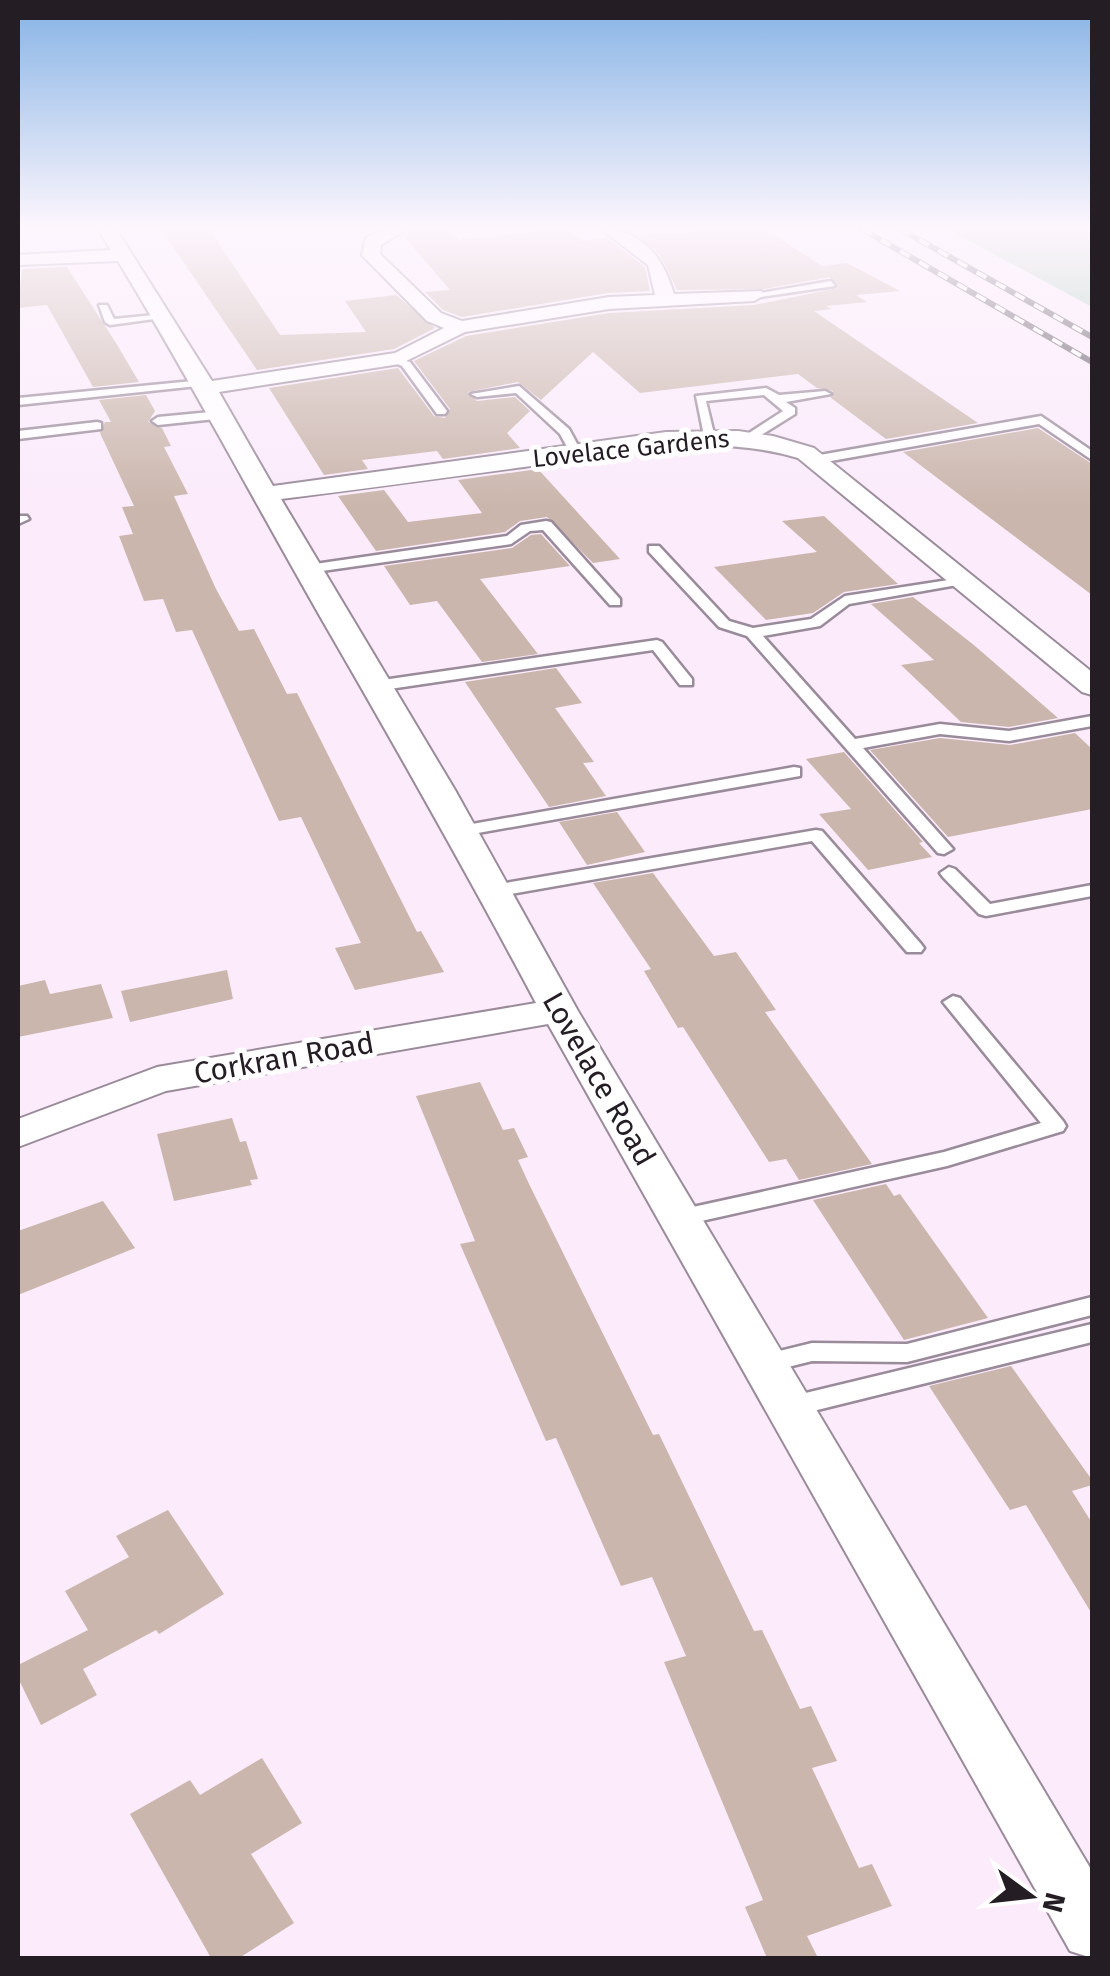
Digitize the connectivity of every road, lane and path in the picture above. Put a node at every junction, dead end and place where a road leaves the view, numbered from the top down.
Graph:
1 (166, 321) edge
2 (445, 321) edge
3 (492, 321) edge
4 (460, 327) junction
5 (395, 359) junction
6 (204, 386) junction
7 (477, 394) dead end
8 (826, 394) dead end
9 (776, 399) junction
10 (18, 402) edge
11 (441, 411) dead end
12 (221, 416) junction
13 (158, 422) dead end
14 (98, 426) dead end
15 (18, 435) edge
16 (709, 438) junction
17 (750, 438) junction
18 (576, 453) junction
19 (1092, 456) edge
20 (814, 460) junction
21 (266, 494) junction
22 (654, 549) dead end
23 (308, 569) junction
24 (963, 580) junction
25 (616, 602) dead end
26 (752, 633) junction
27 (686, 682) dead end
28 (376, 686) junction
29 (1092, 686) edge
30 (1092, 722) edge
31 (852, 745) junction
32 (794, 772) dead end
33 (461, 831) junction
34 (944, 849) dead end
35 (949, 872) dead end
36 (494, 891) junction
37 (1092, 891) edge
38 (914, 948) dead end
39 (953, 1002) dead end
40 (559, 1011) junction
41 (18, 1134) edge
42 (680, 1218) junction
43 (1092, 1306) edge
44 (1092, 1333) edge
45 (764, 1364) junction
46 (789, 1407) junction
47 (1092, 1929) edge

1 - 6 street, Lovelace Road
2 - 4 street
3 - 4 street
4 - 5 street
5 - 6 street
5 - 11 lane
6 - 10 lane
6 - 12 street, Lovelace Road
7 - 18 lane
8 - 9 lane
9 - 16 lane
9 - 17 lane
12 - 13 lane
12 - 21 street, Lovelace Road
14 - 15 lane
16 - 17 street, Lovelace Gardens
16 - 18 street, Lovelace Gardens
17 - 20 street, Lovelace Gardens
18 - 21 street, Lovelace Gardens
19 - 20 lane
20 - 24 street, Lovelace Gardens
21 - 23 street, Lovelace Road
22 - 26 lane
23 - 25 lane
23 - 28 street, Lovelace Road
24 - 26 lane
24 - 29 street, Lovelace Gardens
26 - 31 lane
27 - 28 lane
28 - 33 street, Lovelace Road
30 - 31 lane
31 - 34 lane
32 - 33 lane
33 - 36 street, Lovelace Road
35 - 37 lane
36 - 38 lane
36 - 40 street, Lovelace Road
39 - 42 lane
40 - 41 street, Corkran Road
40 - 42 street, Lovelace Road
42 - 45 street, Lovelace Road
43 - 45 lane
44 - 46 lane
45 - 46 street, Lovelace Road
46 - 47 street, Lovelace Road

